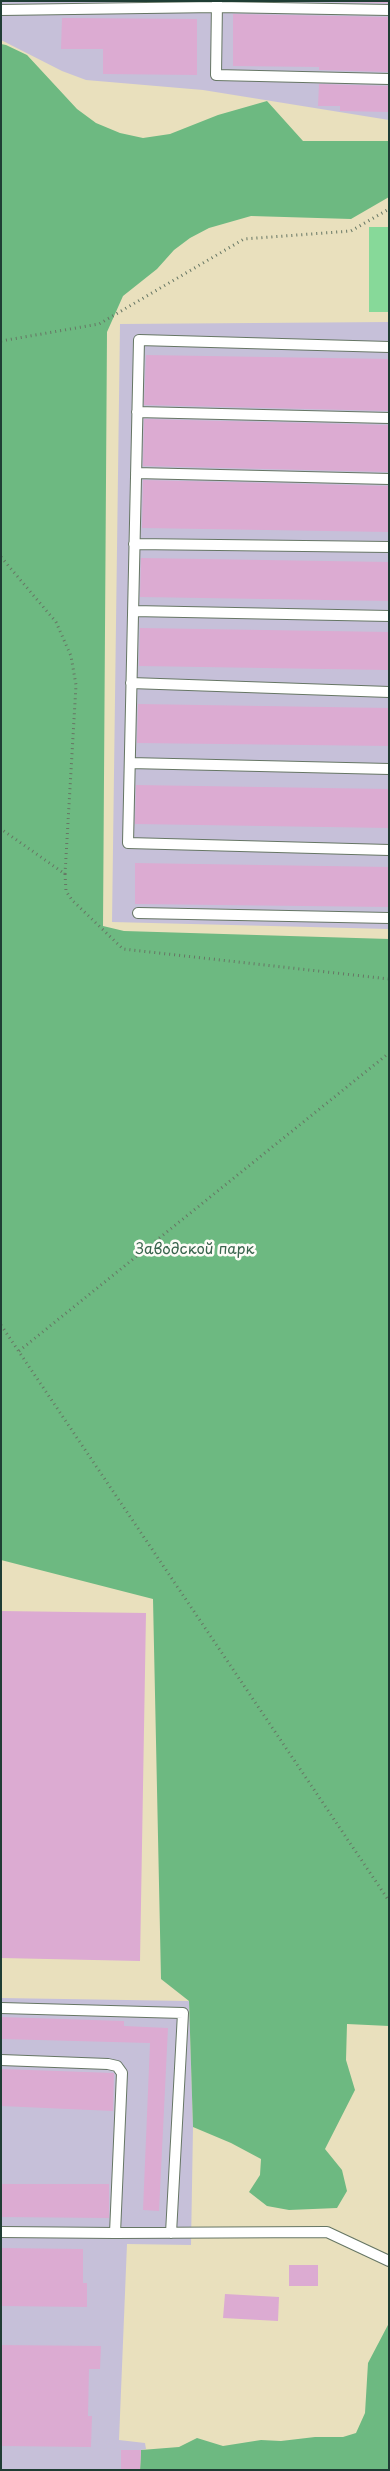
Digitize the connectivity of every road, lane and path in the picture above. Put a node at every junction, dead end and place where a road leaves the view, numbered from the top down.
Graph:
1 (217, 4) edge
2 (1, 10) edge
3 (389, 10) edge
4 (389, 79) edge
5 (389, 209) edge
6 (1, 341) edge
7 (389, 347) edge
8 (137, 412) junction
9 (389, 418) edge
10 (136, 473) junction
11 (389, 479) edge
12 (134, 544) junction
13 (389, 547) edge
14 (1, 557) edge
15 (133, 611) junction
16 (389, 616) edge
17 (131, 683) junction
18 (389, 692) edge
19 (130, 763) junction
20 (389, 769) edge
21 (1, 829) edge
22 (389, 850) edge
23 (65, 874) junction
24 (138, 913) dead end
25 (389, 918) edge
26 (389, 979) edge
27 (389, 1053) edge
28 (1, 1325) edge
29 (19, 1351) junction
30 (389, 1902) edge
31 (1, 2008) edge
32 (1, 2060) edge
33 (1, 2232) edge
34 (115, 2233) junction
35 (171, 2233) junction
36 (389, 2261) edge

1 - 2 lane
1 - 3 lane
1 - 4 lane
5 - 6 path
7 - 8 lane
8 - 9 lane
8 - 10 lane
10 - 11 lane
10 - 12 lane
12 - 13 lane
12 - 15 lane
14 - 23 path
15 - 16 lane
15 - 17 lane
17 - 18 lane
17 - 19 lane
19 - 20 lane
19 - 22 lane
21 - 23 path
23 - 26 path
24 - 25 lane
27 - 29 path
28 - 29 path
29 - 30 path
31 - 35 lane
32 - 34 lane
33 - 34 lane
34 - 35 lane
35 - 36 lane

